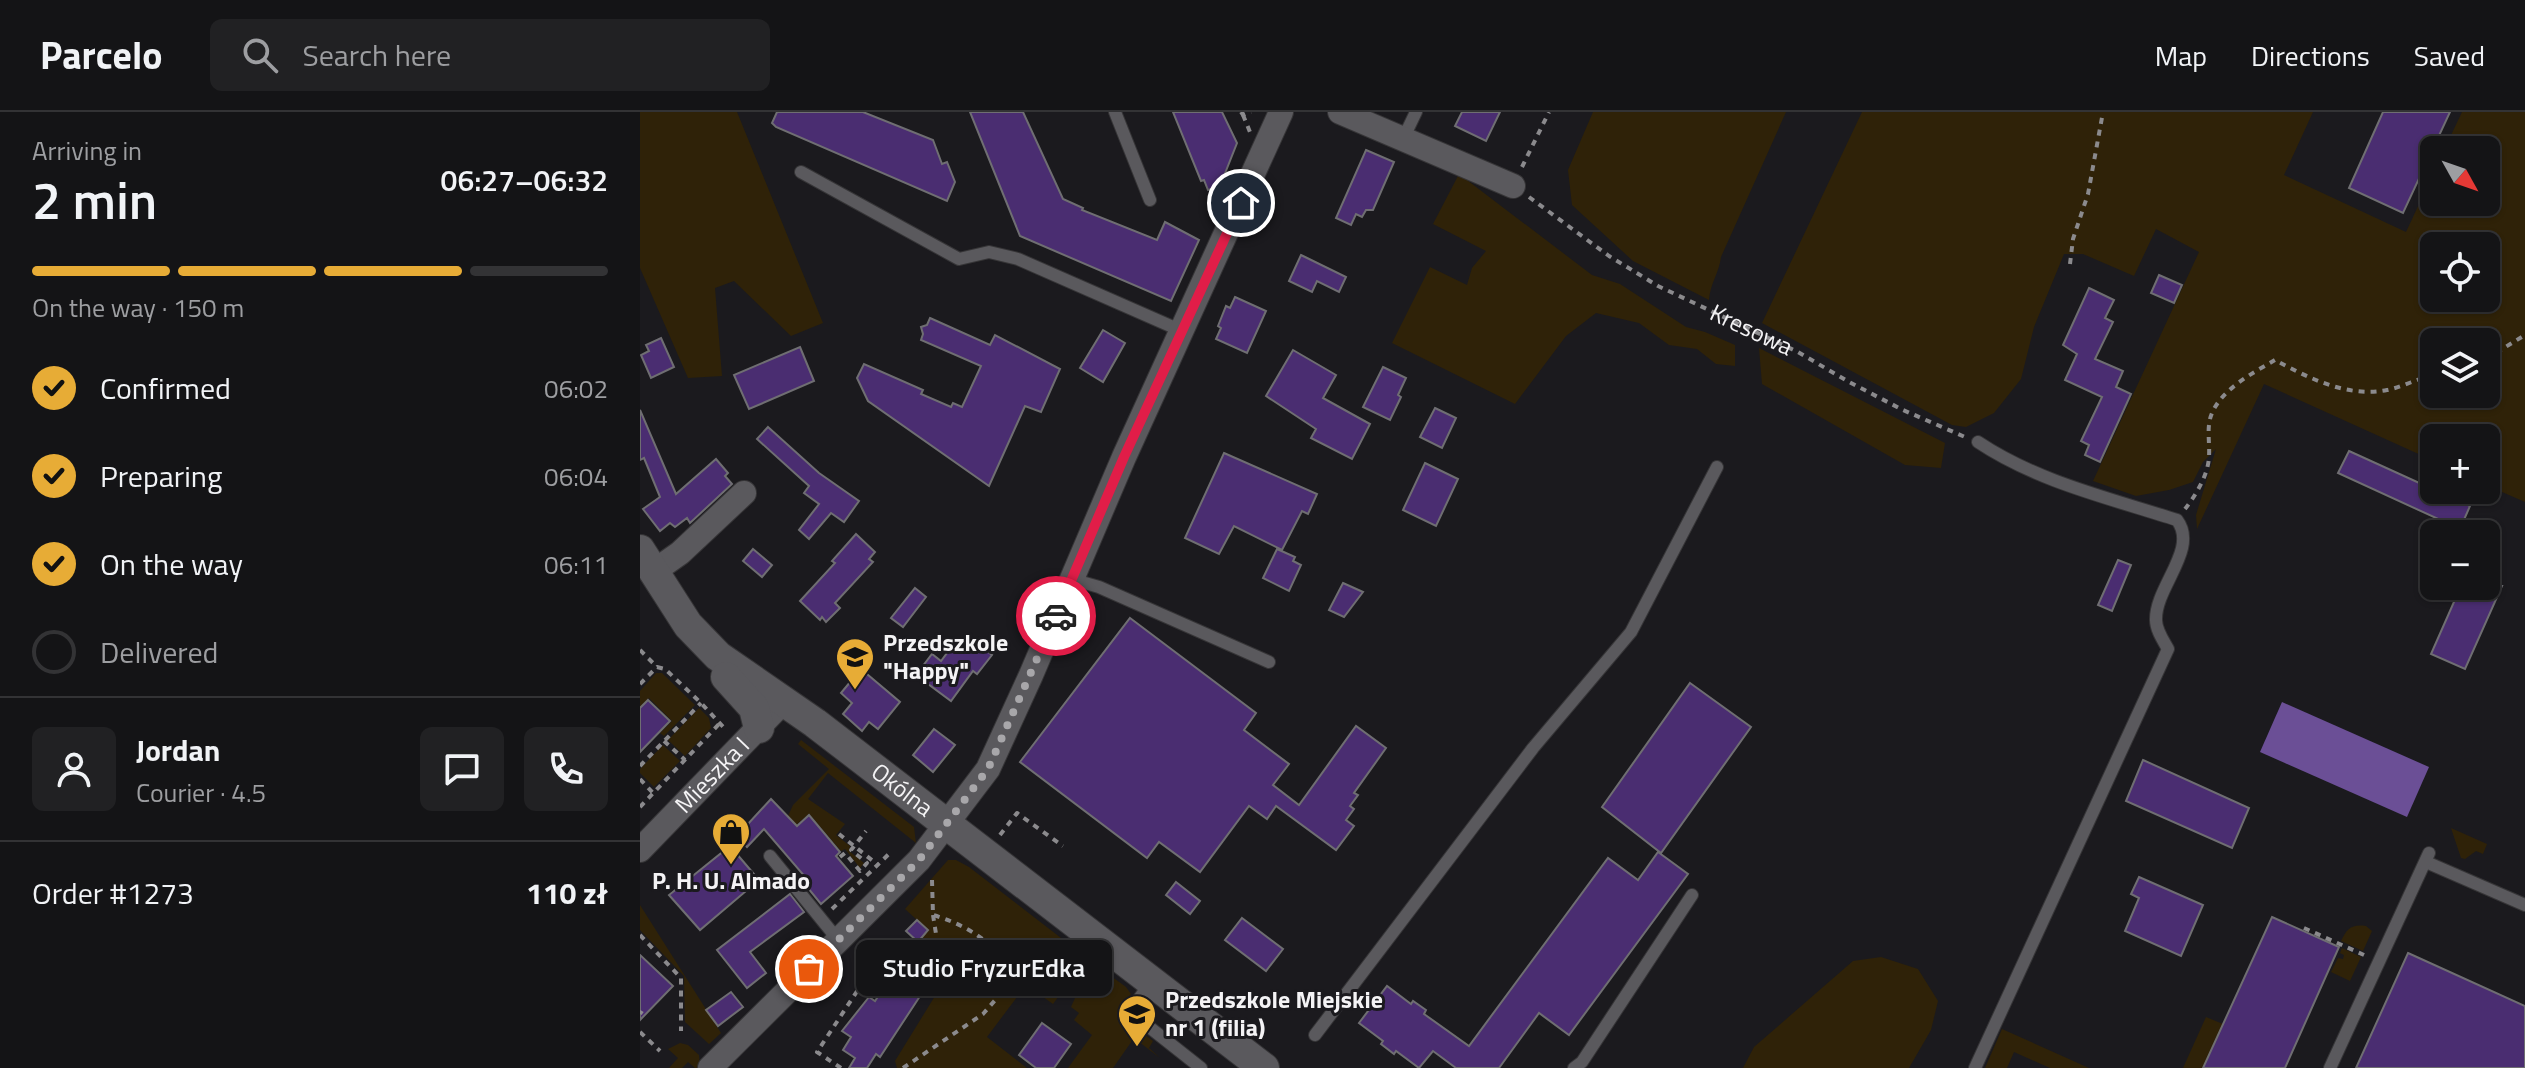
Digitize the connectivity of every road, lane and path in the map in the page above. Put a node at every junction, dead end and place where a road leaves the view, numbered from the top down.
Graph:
1 (1115, 112) edge
2 (1241, 112) edge
3 (1251, 112) edge
4 (1281, 112) edge
5 (1340, 112) edge
6 (1416, 112) edge
7 (1549, 112) edge
8 (2103, 112) edge
9 (1403, 139) junction
10 (801, 172) dead end
11 (1513, 186) junction
12 (1150, 200) dead end
13 (2070, 264) dead end
14 (1182, 331) junction
15 (2525, 335) edge
16 (2500, 350) edge
17 (2420, 380) edge
18 (1978, 442) joint
19 (1717, 467) dead end
20 (744, 493) dead end
21 (2177, 520) junction
22 (646, 561) edge
23 (1071, 579) junction
24 (709, 648) junction
25 (640, 650) edge
26 (1269, 662) dead end
27 (657, 667) junction
28 (640, 684) edge
29 (784, 701) junction
30 (701, 703) junction
31 (720, 723) junction
32 (745, 732) junction
33 (664, 741) junction
34 (685, 760) junction
35 (640, 766) edge
36 (640, 779) edge
37 (653, 793) junction
38 (640, 807) edge
39 (946, 826) junction
40 (866, 831) dead end
41 (839, 834) dead end
42 (994, 843) dead end
43 (854, 846) junction
44 (1063, 846) dead end
45 (640, 850) edge
46 (892, 851) dead end
47 (770, 856) dead end
48 (840, 857) dead end
49 (878, 865) junction
50 (933, 873) dead end
51 (1692, 895) dead end
52 (2525, 905) edge
53 (831, 915) dead end
54 (933, 915) junction
55 (2304, 928) dead end
56 (640, 935) edge
57 (839, 941) junction
58 (998, 951) junction
59 (883, 952) dead end
60 (2364, 955) dead end
61 (1095, 961) dead end
62 (1035, 963) junction
63 (941, 965) dead end
64 (1151, 982) junction
65 (1010, 983) junction
66 (681, 1031) dead end
67 (640, 1032) edge
68 (1315, 1035) dead end
69 (660, 1051) dead end
70 (710, 1068) edge
71 (841, 1068) edge
72 (903, 1068) edge
73 (1201, 1068) edge
74 (1264, 1068) edge
75 (1574, 1068) edge
76 (1975, 1068) edge
77 (2330, 1068) edge

1 - 12 lane
2 - 3 path
4 - 14 street
5 - 9 street
6 - 9 lane
7 - 11 path
8 - 13 path
9 - 11 street
10 - 14 lane
11 - 18 path, Kresowa
14 - 23 street
15 - 16 path
17 - 21 path
18 - 21 lane
19 - 68 lane
20 - 22 street
21 - 76 lane
22 - 24 street, Okólna
23 - 26 lane
23 - 39 street
24 - 29 street, Okólna
24 - 32 street
25 - 27 path
27 - 28 path
27 - 30 path
29 - 32 street, Mieszka I
29 - 39 street, Okólna
30 - 31 path
30 - 33 path
31 - 32 path
31 - 34 path
32 - 45 street, Mieszka I
33 - 34 path
33 - 35 path
34 - 37 path
36 - 37 path
37 - 38 path
39 - 57 street
39 - 64 street, Okólna
40 - 43 path
41 - 43 path
42 - 44 path
43 - 48 path
43 - 49 path
46 - 49 path
47 - 57 lane
49 - 53 path
50 - 54 path
51 - 75 lane
52 - 77 lane
54 - 58 path
54 - 63 path
55 - 60 path
56 - 66 path
57 - 70 street
58 - 62 path
58 - 65 path
59 - 71 path
61 - 62 path
62 - 65 path
64 - 73 lane
64 - 74 street, Okólna
65 - 72 path
67 - 69 path

